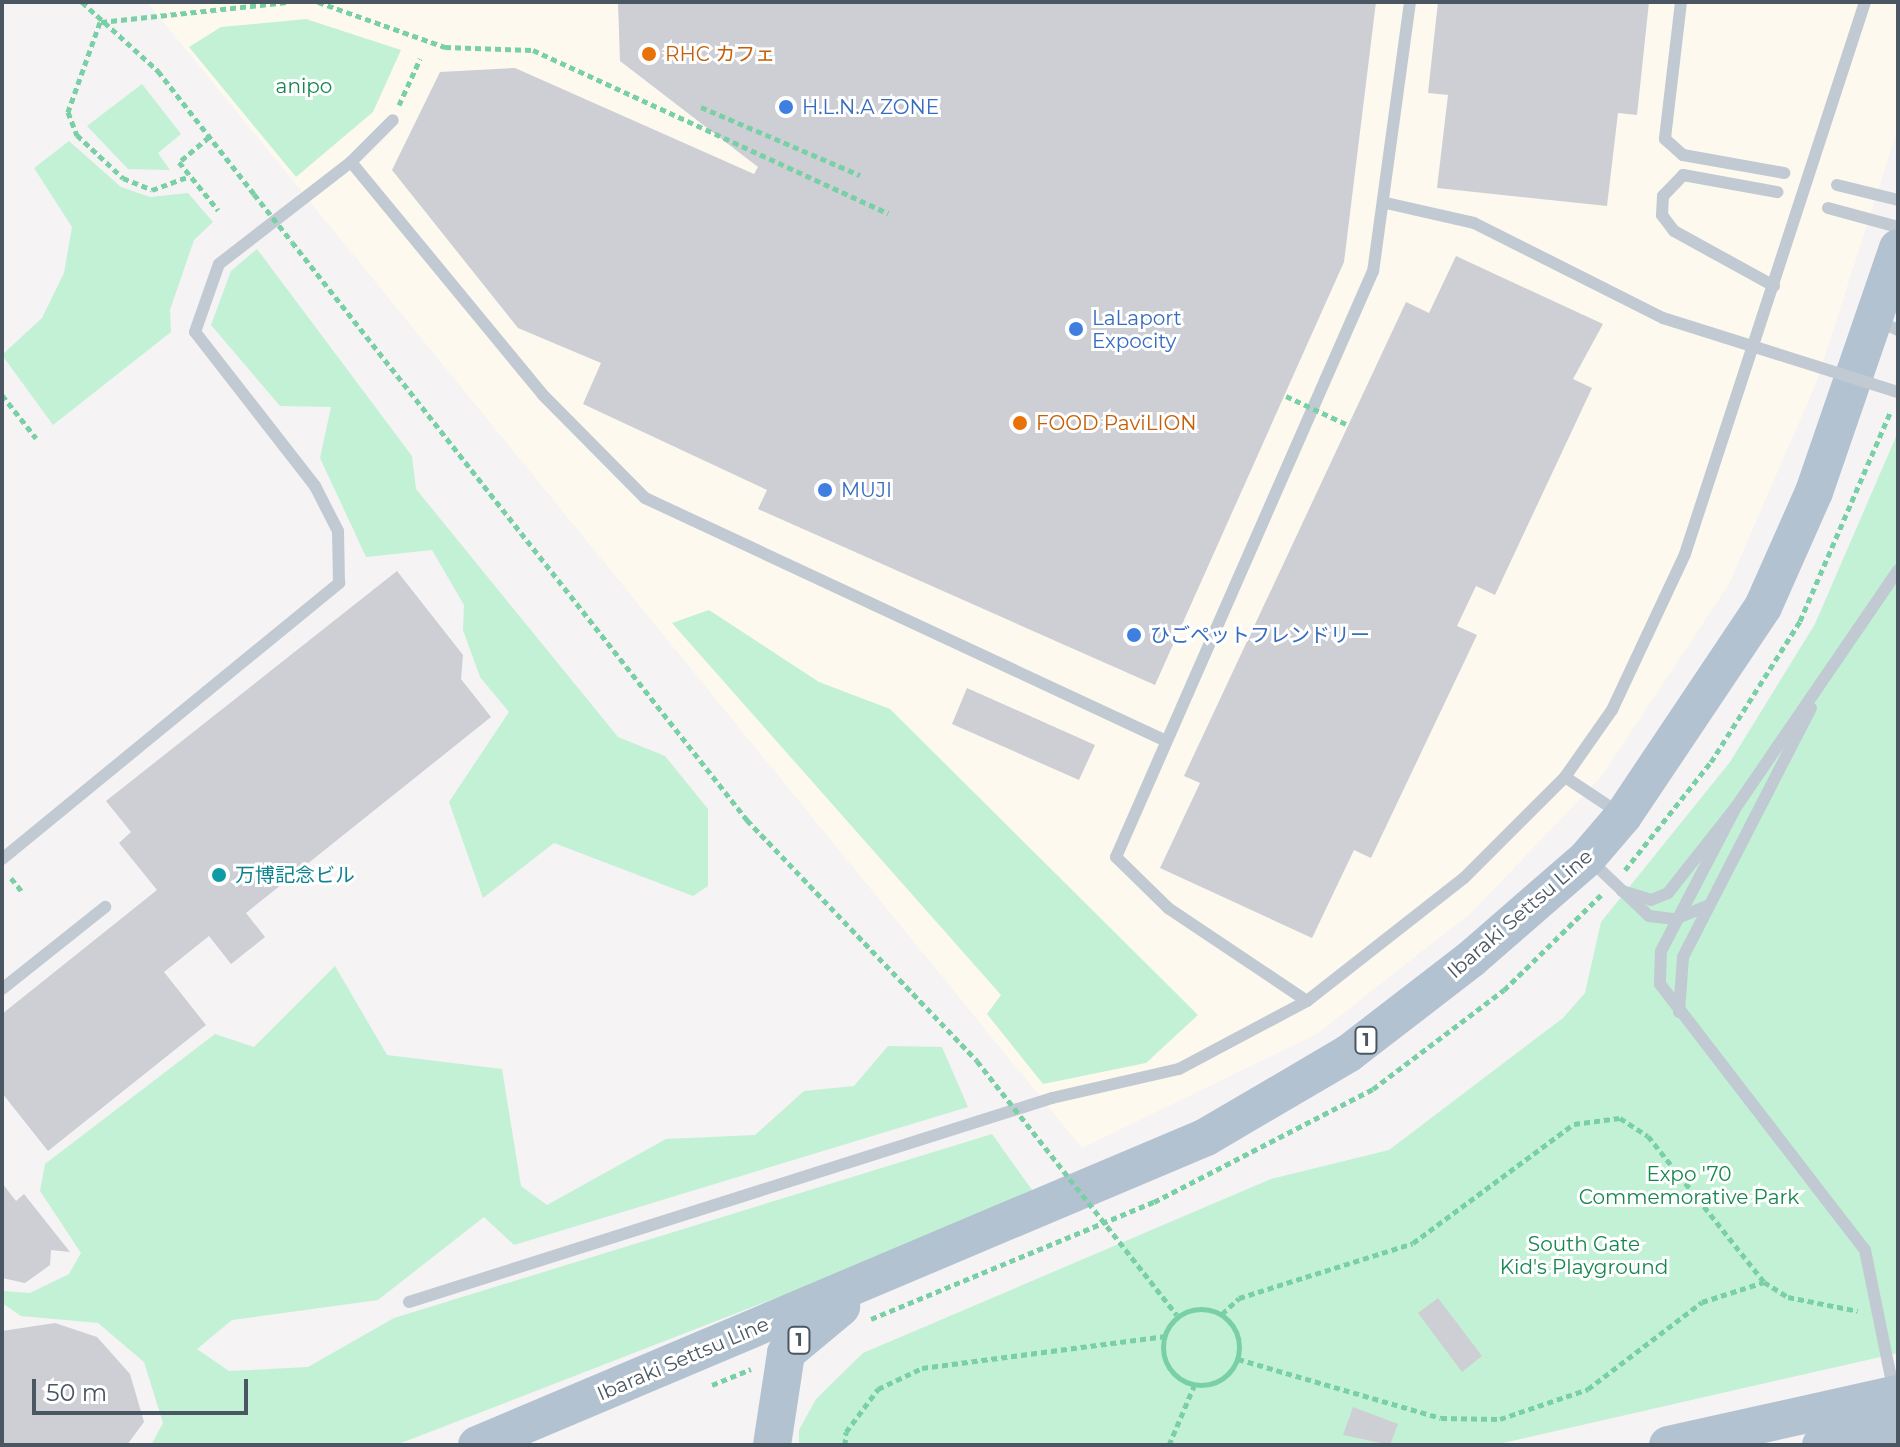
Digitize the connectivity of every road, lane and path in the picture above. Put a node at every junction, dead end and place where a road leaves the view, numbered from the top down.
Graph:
1 (82, 2) edge
2 (287, 2) edge
3 (318, 2) edge
4 (1410, 2) edge
5 (1681, 2) edge
6 (1865, 2) edge
7 (100, 22) junction
8 (420, 59) dead end
9 (700, 109) dead end
10 (393, 120) joint
11 (209, 137) junction
12 (351, 162) junction
13 (1784, 173) dead end
14 (190, 176) junction
15 (859, 178) dead end
16 (1837, 185) dead end
17 (1777, 192) dead end
18 (1898, 200) edge
19 (1386, 203) junction
20 (1828, 208) dead end
21 (218, 210) dead end
22 (888, 213) dead end
23 (1898, 227) edge
24 (1898, 248) edge
25 (1774, 286) junction
26 (1887, 325) edge
27 (1898, 392) edge
28 (2, 395) edge
29 (1286, 396) dead end
30 (1348, 425) dead end
31 (36, 438) dead end
32 (1898, 570) edge
33 (1821, 682) junction
34 (1166, 741) junction
35 (1565, 777) junction
36 (1736, 807) junction
37 (1623, 816) junction
38 (1587, 858) junction
39 (2, 859) edge
40 (11, 878) dead end
41 (1622, 891) junction
42 (23, 893) dead end
43 (1707, 906) junction
44 (105, 907) dead end
45 (1675, 919) junction
46 (2, 989) edge
47 (1307, 1001) junction
48 (1679, 1012) junction
49 (889, 1272) junction
50 (1764, 1282) junction
51 (409, 1302) dead end
52 (1881, 1313) junction
53 (1222, 1314) junction
54 (1177, 1315) junction
55 (1164, 1336) junction
56 (1238, 1359) junction
57 (1194, 1386) junction
58 (1897, 1405) edge
59 (477, 1445) edge
60 (772, 1445) edge
61 (845, 1445) edge
62 (1169, 1445) edge
63 (1668, 1445) edge
64 (1821, 1445) edge

1 - 7 path
2 - 7 path
3 - 22 path
4 - 19 lane
5 - 13 lane
6 - 25 lane
7 - 11 path
7 - 14 path
8 - 10 path
9 - 15 path
10 - 12 lane
11 - 14 path
11 - 54 path, bridge
12 - 34 lane
12 - 39 lane
14 - 21 path
16 - 18 lane
17 - 25 lane
19 - 27 lane, bridge
19 - 34 lane
20 - 23 lane
24 - 26 main road, Ibaraki Settsu Line / 1
25 - 35 lane
26 - 37 main road, Ibaraki Settsu Line / 1
28 - 31 path
29 - 30 path, bridge
32 - 33 lane
33 - 36 lane
33 - 43 lane
34 - 47 lane
35 - 37 lane
35 - 47 lane
36 - 41 lane
36 - 45 lane
37 - 38 main road, Ibaraki Settsu Line / 1
38 - 41 lane
38 - 49 main road, Ibaraki Settsu Line / 1
40 - 42 path
41 - 45 lane
43 - 45 lane
43 - 48 lane
44 - 46 lane
45 - 48 lane
47 - 51 lane
48 - 52 lane
49 - 59 main road, Ibaraki Settsu Line / 1
49 - 60 main road, Ibaraki Settsu Line / 1
50 - 52 path
50 - 53 path
50 - 56 path
52 - 58 lane
53 - 54 path
53 - 56 path
54 - 55 path
55 - 57 path
55 - 61 path
56 - 57 path
57 - 62 path
58 - 63 main road
58 - 64 main road

